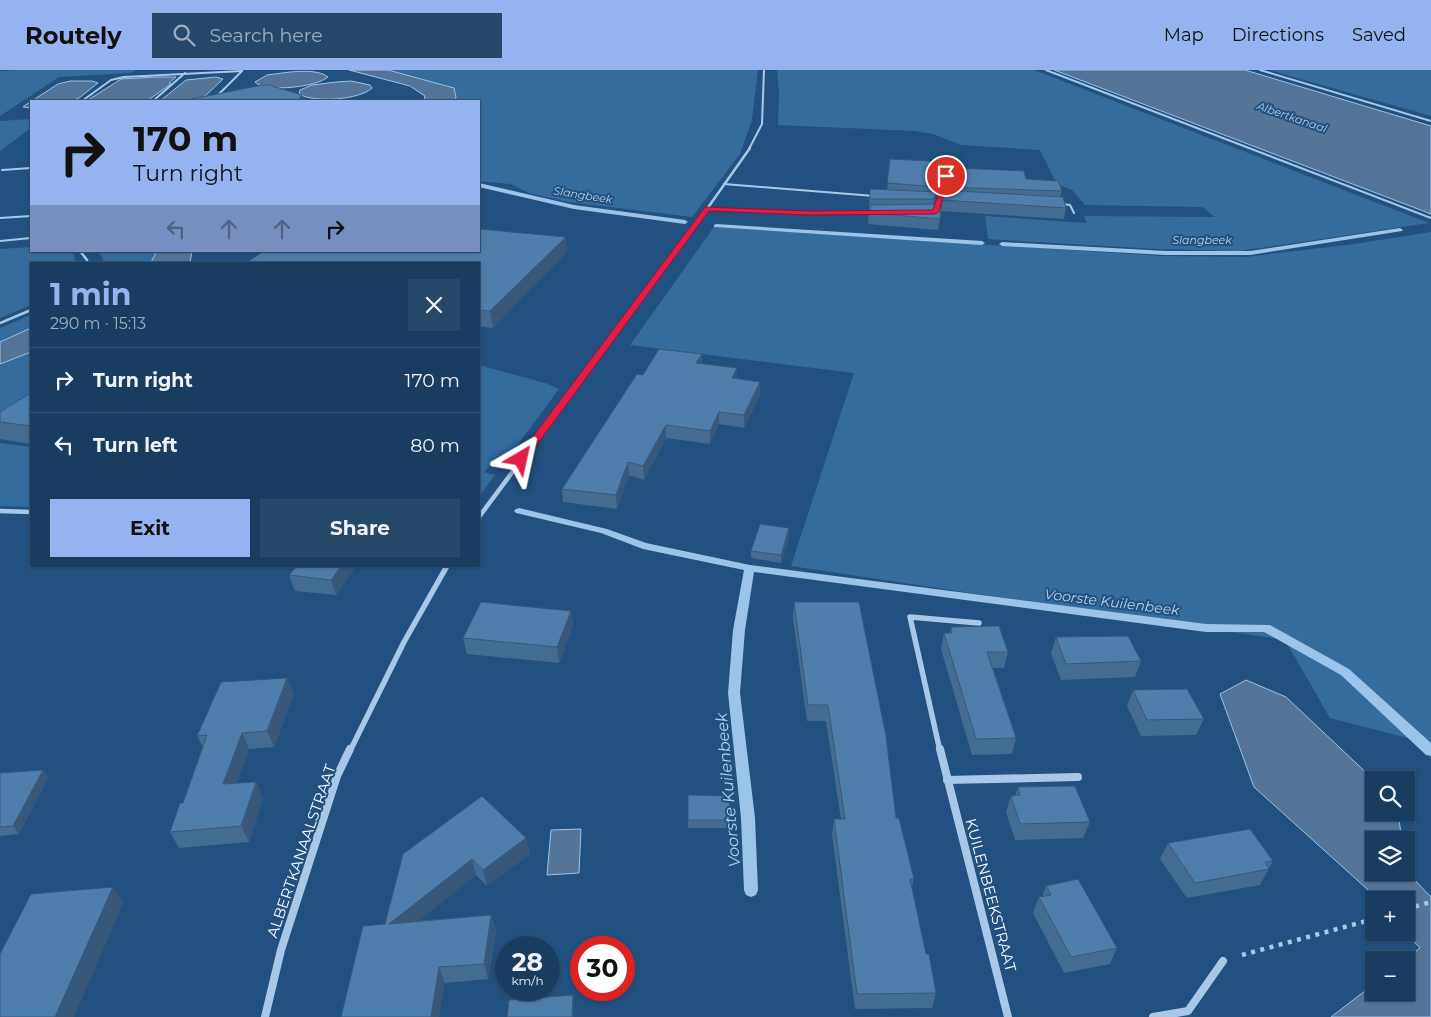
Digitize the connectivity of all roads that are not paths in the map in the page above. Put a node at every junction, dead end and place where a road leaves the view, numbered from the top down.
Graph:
1 (764, 70) edge
2 (1046, 70) edge
3 (1260, 70) edge
4 (243, 71) edge
5 (186, 74) junction
6 (83, 100) edge
7 (154, 100) edge
8 (213, 100) edge
9 (1431, 121) edge
10 (30, 168) edge
11 (2, 170) dead end
12 (956, 174) edge
13 (724, 184) junction
14 (883, 196) edge
15 (940, 200) edge
16 (1061, 204) edge
17 (708, 209) junction
18 (877, 212) edge
19 (1074, 213) dead end
20 (30, 216) edge
21 (0, 218) edge
22 (1431, 218) edge
23 (30, 238) edge
24 (0, 241) edge
25 (30, 310) edge
26 (0, 323) edge
27 (0, 511) edge
28 (30, 512) edge
29 (480, 516) edge
30 (446, 567) edge
31 (978, 623) dead end
32 (1078, 777) dead end
33 (947, 780) junction
34 (1222, 961) road end
35 (264, 1017) edge
36 (1008, 1017) edge
37 (1154, 1017) edge

1 - 13 street
2 - 22 lane
3 - 9 lane
4 - 5 lane
4 - 8 lane
5 - 6 lane
5 - 7 lane
10 - 11 lane
12 - 15 lane
13 - 14 lane
13 - 17 street
16 - 19 lane
17 - 18 lane
17 - 29 street
20 - 21 lane
23 - 24 lane
25 - 26 lane
27 - 28 street
30 - 35 street, ALBERTKANAALSTRAAT
31 - 33 street, KUILENBEEKSTRAAT
32 - 33 street
33 - 36 street, KUILENBEEKSTRAAT
34 - 37 street

